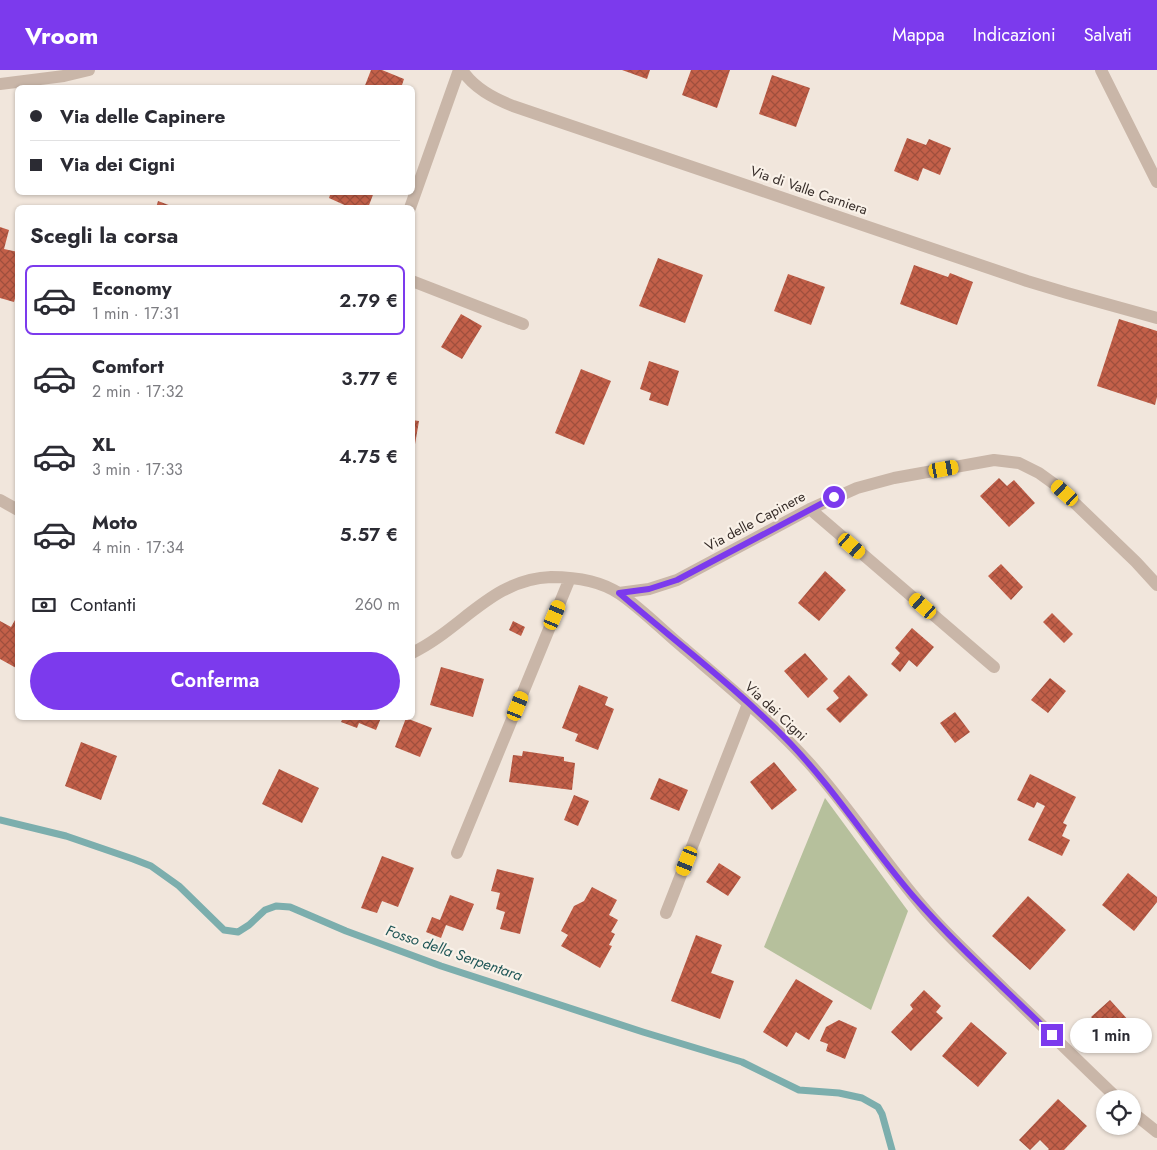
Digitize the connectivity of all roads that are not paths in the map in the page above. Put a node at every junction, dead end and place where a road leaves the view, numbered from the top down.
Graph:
1 (89, 70) edge
2 (460, 70) edge
3 (1101, 70) edge
4 (0, 84) edge
5 (1157, 182) edge
6 (415, 194) edge
7 (415, 282) edge
8 (1157, 318) edge
9 (523, 324) dead end
10 (0, 500) edge
11 (15, 508) edge
12 (810, 509) junction
13 (570, 578) junction
14 (1157, 585) edge
15 (619, 593) junction
16 (415, 651) edge
17 (994, 667) dead end
18 (748, 704) junction
19 (457, 853) dead end
20 (666, 913) dead end
21 (1109, 1090) edge
22 (1141, 1119) edge
23 (1157, 1132) edge

1 - 4 street
2 - 6 street
2 - 8 street, Via di Valle Carniera
3 - 5 street
7 - 9 street
10 - 11 street
12 - 14 street, Via delle Capinere
12 - 15 street, Via delle Capinere
12 - 17 street
13 - 15 street, Via dei Cigni
13 - 16 street, Via dei Cigni
13 - 19 street
15 - 18 street, Via dei Cigni
18 - 20 street
18 - 21 street, Via dei Cigni
22 - 23 street

